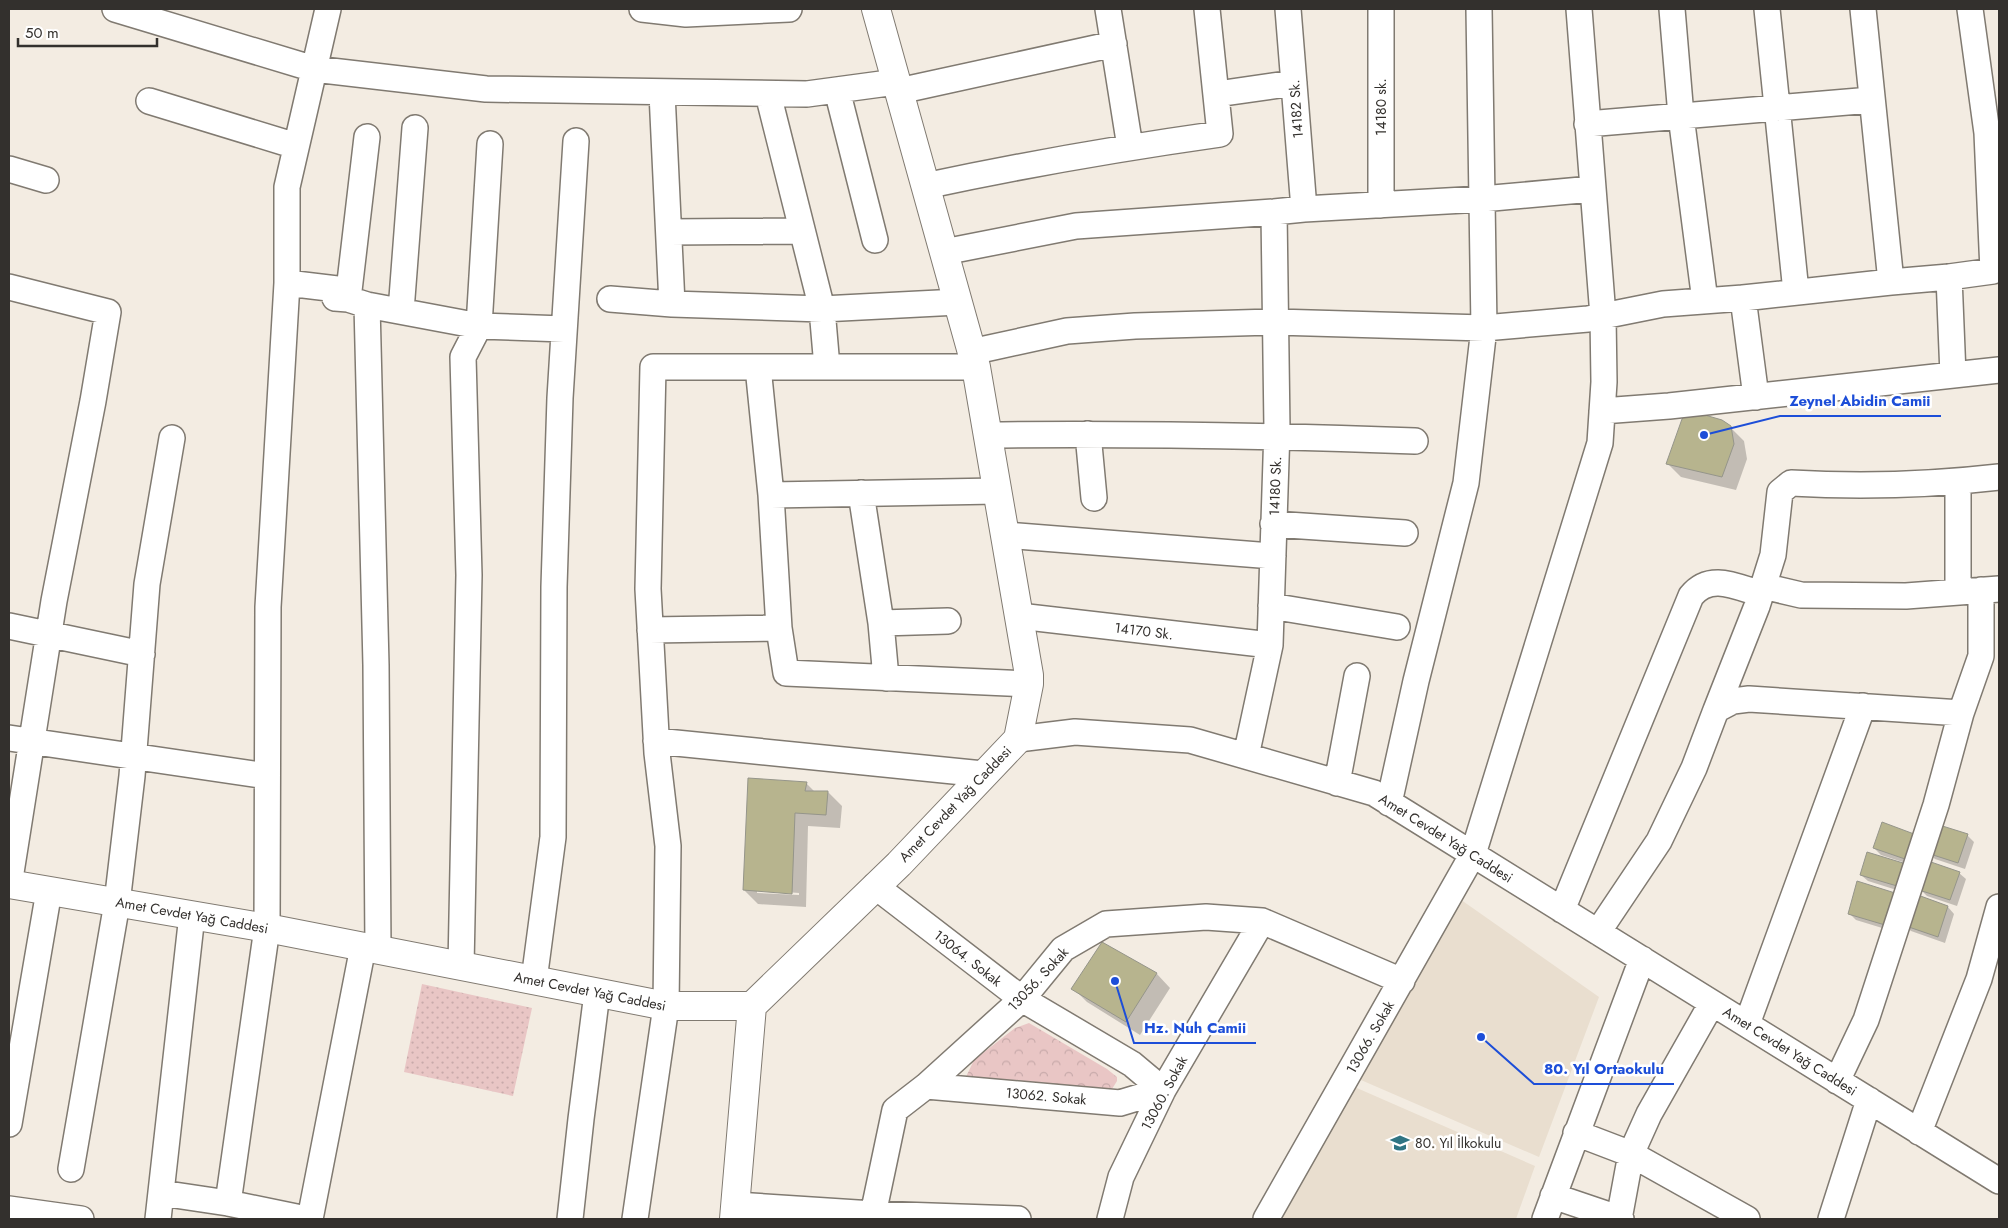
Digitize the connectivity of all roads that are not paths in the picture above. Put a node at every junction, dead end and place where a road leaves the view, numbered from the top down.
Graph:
1 (114, 9) edge
2 (328, 9) edge
3 (642, 9) edge
4 (789, 9) edge
5 (876, 9) edge
6 (1108, 9) edge
7 (1207, 9) edge
8 (1288, 9) edge
9 (1381, 9) edge
10 (1479, 9) edge
11 (1579, 9) edge
12 (1672, 9) edge
13 (1767, 9) edge
14 (1863, 9) edge
15 (1970, 9) edge
16 (1114, 44) junction
17 (314, 69) junction
18 (1294, 83) junction
19 (898, 87) junction
20 (837, 90) junction
21 (662, 93) junction
22 (768, 94) junction
23 (1217, 94) junction
24 (1871, 100) junction
25 (149, 101) dead end
26 (1777, 108) junction
27 (1681, 116) junction
28 (1587, 124) junction
29 (415, 128) dead end
30 (1993, 132) edge
31 (367, 137) dead end
32 (576, 140) dead end
33 (490, 144) dead end
34 (296, 146) junction
35 (1130, 147) junction
36 (9, 169) edge
37 (46, 180) dead end
38 (925, 186) junction
39 (1592, 188) junction
40 (1482, 200) junction
41 (1381, 205) junction
42 (1304, 209) junction
43 (1274, 212) junction
44 (802, 231) junction
45 (669, 232) junction
46 (875, 240) dead end
47 (944, 252) junction
48 (1996, 270) edge
49 (1949, 278) junction
50 (1891, 282) junction
51 (287, 283) junction
52 (9, 287) edge
53 (1796, 292) junction
54 (1743, 298) junction
55 (610, 299) dead end
56 (1705, 301) junction
57 (357, 302) junction
58 (958, 302) junction
59 (672, 304) junction
60 (822, 308) junction
61 (401, 311) junction
62 (1603, 316) junction
63 (1276, 322) junction
64 (479, 326) junction
65 (1484, 328) junction
66 (564, 329) junction
67 (973, 359) junction
68 (758, 367) junction
69 (827, 367) junction
70 (1999, 370) edge
71 (1954, 375) junction
72 (1756, 397) junction
73 (1602, 411) junction
74 (1088, 434) junction
75 (987, 435) junction
76 (1276, 436) junction
77 (172, 438) dead end
78 (1415, 441) dead end
79 (1999, 477) edge
80 (1958, 482) junction
81 (997, 491) junction
82 (861, 493) junction
83 (771, 495) junction
84 (1094, 498) dead end
85 (1274, 524) junction
86 (1405, 533) dead end
87 (1005, 535) junction
88 (1272, 556) junction
89 (1762, 590) junction
90 (1980, 590) edge
91 (1271, 606) junction
92 (1019, 616) junction
93 (948, 621) dead end
94 (881, 623) junction
95 (9, 626) edge
96 (1397, 627) dead end
97 (780, 628) junction
98 (650, 630) junction
99 (49, 635) junction
100 (1270, 645) junction
101 (142, 654) junction
102 (1357, 676) dead end
103 (886, 678) junction
104 (1029, 684) junction
105 (1863, 706) junction
106 (1716, 710) junction
107 (1961, 713) junction
108 (1018, 739) junction
109 (20, 740) edge
110 (656, 741) junction
111 (1246, 756) junction
112 (134, 757) junction
113 (983, 774) junction
114 (267, 776) junction
115 (1337, 783) junction
116 (1389, 803) junction
117 (1473, 854) junction
118 (9, 884) edge
119 (875, 886) junction
120 (49, 891) junction
121 (117, 903) junction
122 (1999, 907) edge
123 (1562, 910) junction
124 (192, 915) junction
125 (1262, 921) junction
126 (267, 928) junction
127 (1598, 932) junction
128 (371, 948) junction
129 (1642, 959) junction
130 (461, 966) junction
131 (534, 980) junction
132 (1402, 981) junction
133 (597, 993) junction
134 (1022, 999) junction
135 (1712, 1003) junction
136 (666, 1006) junction
137 (752, 1006) junction
138 (1747, 1024) junction
139 (1837, 1081) junction
140 (926, 1086) junction
141 (1163, 1090) junction
142 (1870, 1100) junction
143 (9, 1124) edge
144 (1919, 1132) junction
145 (1576, 1133) junction
146 (1631, 1154) junction
147 (72, 1169) dead end
148 (1999, 1181) edge
149 (161, 1193) junction
150 (1553, 1196) junction
151 (228, 1203) junction
152 (9, 1209) edge
153 (735, 1212) edge
154 (872, 1216) edge
155 (81, 1219) edge
156 (158, 1219) edge
157 (306, 1219) edge
158 (310, 1219) edge
159 (570, 1219) edge
160 (635, 1219) edge
161 (1018, 1219) edge
162 (1110, 1219) edge
163 (1266, 1219) edge
164 (1545, 1219) edge
165 (1620, 1219) edge
166 (1747, 1219) edge
167 (1831, 1219) edge

1 - 17 street
2 - 17 street
3 - 4 street
5 - 19 main road
6 - 16 street
7 - 23 street
8 - 18 street, 14182 Sk.
9 - 41 street, 14180 sk.
10 - 40 street
11 - 28 street, 13066. Sokak
12 - 27 street
13 - 26 street
14 - 24 street
15 - 30 street
16 - 19 street
16 - 35 street
17 - 21 street
17 - 34 street
18 - 23 street
18 - 42 street, 14182 Sk.
19 - 20 street
19 - 38 main road
20 - 22 street
20 - 46 street
21 - 22 street
21 - 45 street
22 - 44 street
23 - 35 street
24 - 26 street
24 - 50 street
25 - 34 street
26 - 27 street
26 - 53 street
27 - 28 street
27 - 56 street
28 - 39 street, 13066. Sokak
29 - 61 street
30 - 48 street
31 - 57 street
32 - 66 street
33 - 64 street
34 - 51 street
35 - 38 street
36 - 37 street
38 - 47 main road
39 - 40 street
39 - 62 street, 13066. Sokak
40 - 41 street
40 - 65 street
41 - 42 street
42 - 43 street
43 - 47 street
43 - 63 street, 14180 Sk.
44 - 45 street
44 - 60 street
45 - 59 street
47 - 58 main road
48 - 49 street
49 - 50 street
49 - 71 street
50 - 53 street
51 - 57 street
51 - 114 street
52 - 99 street
53 - 54 street
54 - 56 street
54 - 72 street
55 - 59 street
56 - 62 street
57 - 61 street
57 - 128 street
58 - 60 street
58 - 67 main road
59 - 60 street
60 - 69 street
61 - 64 street
62 - 65 street
62 - 73 street, 13066. Sokak
63 - 65 street
63 - 67 street
63 - 76 street, 14180 Sk.
64 - 66 street
64 - 130 street
65 - 116 street
66 - 131 street
67 - 69 street
67 - 75 main road
68 - 69 street
68 - 83 street
68 - 98 street
70 - 71 street
71 - 72 street
72 - 73 street
73 - 117 street, 13066. Sokak
74 - 75 street
74 - 76 street
74 - 84 street
75 - 81 main road
76 - 78 street
76 - 85 street, 14180 Sk.
77 - 101 street
79 - 80 street
80 - 89 street
80 - 90 street
81 - 82 street
81 - 87 main road
82 - 83 street
82 - 94 street
83 - 97 street
85 - 86 street
85 - 88 street, 14180 Sk.
87 - 88 street
87 - 92 main road
88 - 91 street, 14180 Sk.
89 - 90 street
89 - 106 street
89 - 123 street
90 - 107 street
91 - 96 street
91 - 100 street, 14180 Sk.
92 - 100 street, 14170 Sk.
92 - 104 main road
93 - 94 street
94 - 103 street
95 - 99 street
97 - 98 street
97 - 103 street
98 - 110 street
99 - 101 street
99 - 109 street
100 - 111 street, 14180 Sk.
101 - 112 street
102 - 115 street
103 - 104 street
104 - 108 main road
105 - 106 street
105 - 107 street
105 - 138 street
106 - 127 street
107 - 139 street
108 - 111 street, Amet Cevdet Yağ Caddesi
108 - 113 main road, Amet Cevdet Yağ Caddesi
109 - 112 street
109 - 118 street
110 - 113 street
110 - 136 street
111 - 115 street, Amet Cevdet Yağ Caddesi
112 - 114 street
112 - 121 street
113 - 119 main road, Amet Cevdet Yağ Caddesi
114 - 126 street
115 - 116 street, Amet Cevdet Yağ Caddesi
116 - 117 street, Amet Cevdet Yağ Caddesi
117 - 123 street, Amet Cevdet Yağ Caddesi
117 - 132 street, 13066. Sokak
118 - 120 main road, Amet Cevdet Yağ Caddesi
119 - 134 street, 13064. Sokak
119 - 137 main road, Amet Cevdet Yağ Caddesi
120 - 121 main road, Amet Cevdet Yağ Caddesi
120 - 143 street
121 - 124 main road, Amet Cevdet Yağ Caddesi
121 - 147 street
122 - 144 street
123 - 127 street, Amet Cevdet Yağ Caddesi
124 - 126 main road, Amet Cevdet Yağ Caddesi
124 - 149 street
125 - 132 street, 13056. Sokak
125 - 134 street, 13056. Sokak
125 - 141 street, 13060. Sokak
126 - 128 main road, Amet Cevdet Yağ Caddesi
126 - 151 street
127 - 129 street, Amet Cevdet Yağ Caddesi
128 - 130 main road, Amet Cevdet Yağ Caddesi
128 - 158 street
129 - 135 street, Amet Cevdet Yağ Caddesi
129 - 145 street
130 - 131 main road, Amet Cevdet Yağ Caddesi
131 - 133 main road, Amet Cevdet Yağ Caddesi
132 - 163 street, 13066. Sokak
133 - 136 main road, Amet Cevdet Yağ Caddesi
133 - 159 street
134 - 140 street, 13056. Sokak
134 - 141 street, 13064. Sokak
135 - 138 street, Amet Cevdet Yağ Caddesi
135 - 146 street
136 - 137 main road, Amet Cevdet Yağ Caddesi
136 - 160 street
137 - 153 main road
138 - 139 street, Amet Cevdet Yağ Caddesi
139 - 142 street, Amet Cevdet Yağ Caddesi
140 - 141 street, 13062. Sokak
140 - 154 street, 13056. Sokak
141 - 162 street, 13060. Sokak
142 - 144 street, Amet Cevdet Yağ Caddesi
142 - 167 street
144 - 148 street, Amet Cevdet Yağ Caddesi
145 - 146 street
145 - 150 street
146 - 165 street
146 - 166 street
149 - 151 street
149 - 156 street
150 - 164 street
150 - 165 street
151 - 157 street
152 - 155 street
153 - 154 street
154 - 161 street

